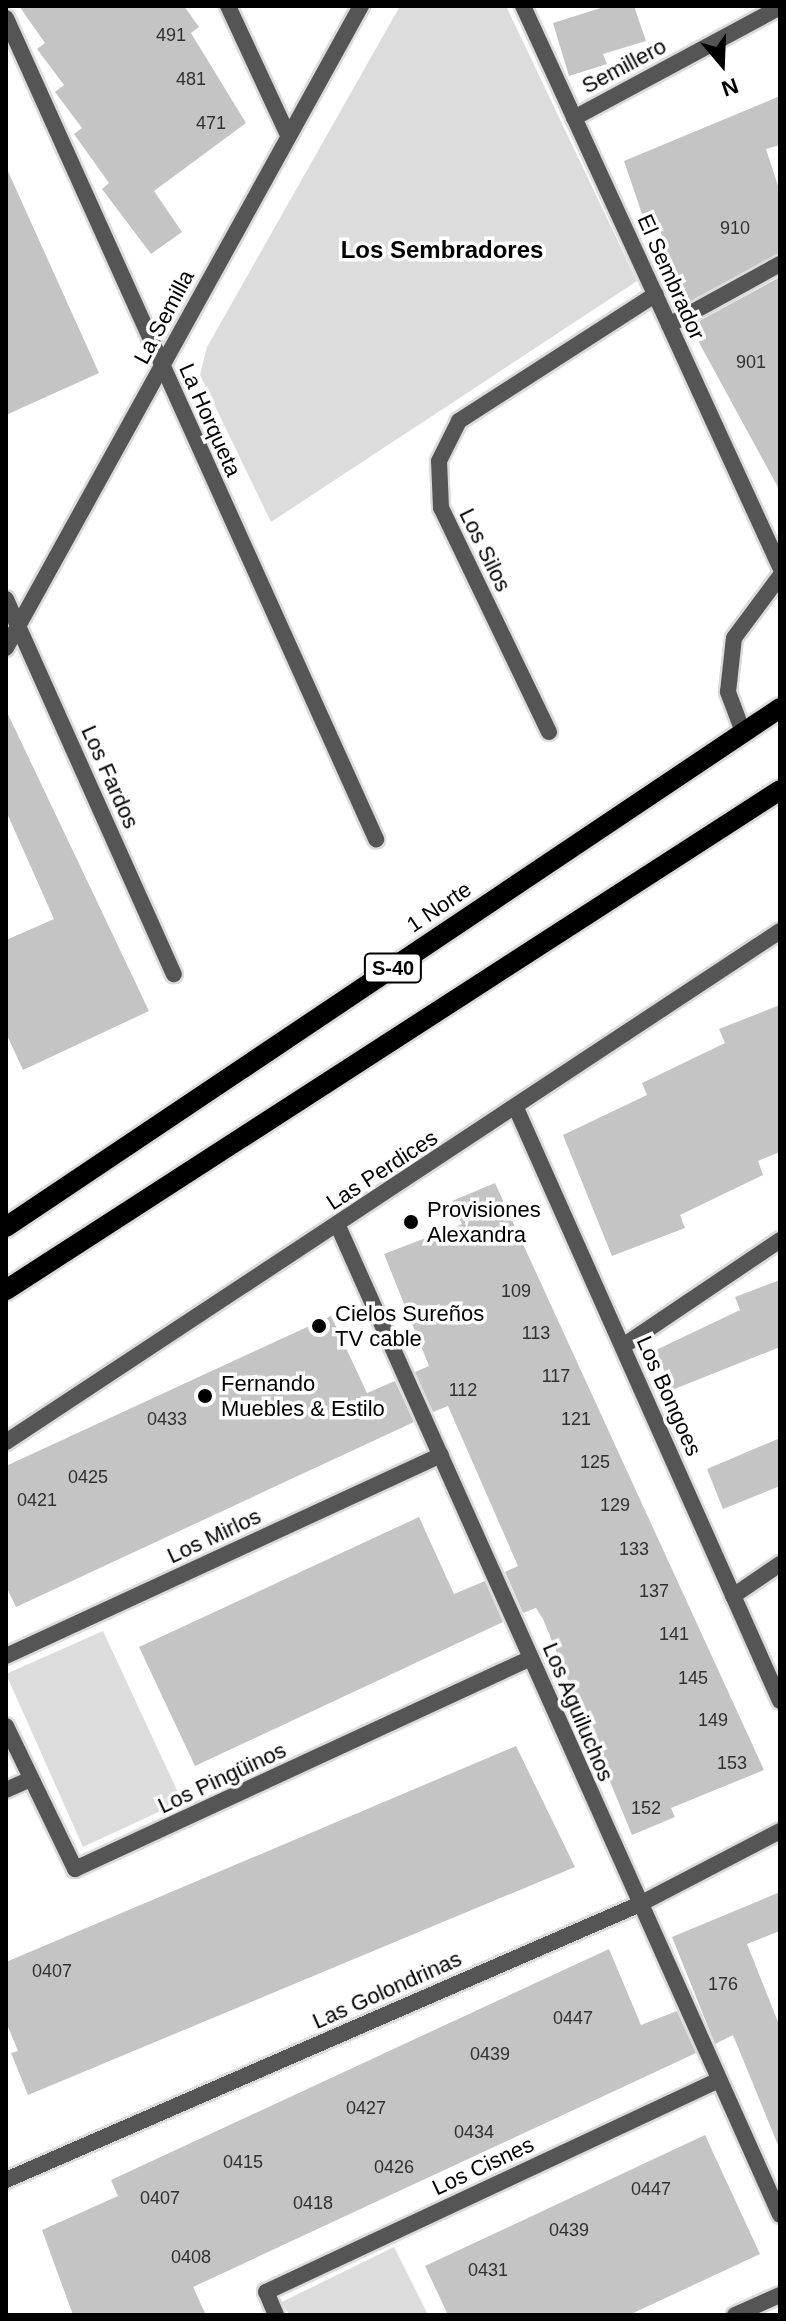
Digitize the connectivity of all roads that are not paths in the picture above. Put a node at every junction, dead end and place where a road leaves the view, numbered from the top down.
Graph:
1 (228, 6) edge
2 (361, 6) edge
3 (523, 6) edge
4 (780, 7) edge
5 (6, 18) edge
6 (574, 118) junction
7 (287, 133) junction
8 (780, 264) edge
9 (656, 294) junction
10 (669, 325) junction
11 (163, 367) junction
12 (780, 567) edge
13 (780, 576) edge
14 (6, 599) edge
15 (19, 626) junction
16 (6, 648) edge
17 (780, 708) edge
18 (549, 732) dead end
19 (743, 732) junction
20 (780, 790) edge
21 (376, 839) dead end
22 (780, 931) edge
23 (174, 974) dead end
24 (516, 1108) junction
25 (338, 1226) junction
26 (6, 1227) edge
27 (780, 1240) edge
28 (6, 1290) edge
29 (623, 1346) junction
30 (6, 1442) edge
31 (441, 1455) junction
32 (780, 1564) edge
33 (733, 1596) junction
34 (6, 1656) edge
35 (531, 1658) junction
36 (780, 1701) edge
37 (6, 1726) edge
38 (31, 1779) junction
39 (6, 1790) edge
40 (780, 1831) edge
41 (638, 1905) junction
42 (719, 2080) junction
43 (6, 2180) edge
44 (780, 2215) edge
45 (780, 2295) edge
46 (276, 2315) edge
47 (735, 2315) edge

1 - 7 street
2 - 7 street, La Semilla
3 - 6 street, El Sembrador
4 - 6 street, Semillero
5 - 11 street, La Horqueta
6 - 9 street, El Sembrador
7 - 11 street, La Semilla
8 - 10 street
9 - 10 street, El Sembrador
9 - 18 street, Los Silos
10 - 12 street, El Sembrador
11 - 15 street, La Semilla
11 - 21 street, La Horqueta
13 - 19 street
14 - 15 street, Los Fardos
15 - 16 street, La Semilla
15 - 23 street, Los Fardos
17 - 19 main road, 1 Norte / S-40
19 - 26 main road, 1 Norte / S-40
20 - 28 main road, S-40
22 - 24 street, Las Perdices
24 - 25 street, Las Perdices
24 - 29 street, Los Bongoes
25 - 30 street, Las Perdices
25 - 31 street, Los Aguiluchos
27 - 29 street
29 - 33 street, Los Bongoes
31 - 34 street, Los Mirlos
31 - 35 street, Los Aguiluchos
32 - 33 street
33 - 36 street, Los Bongoes
35 - 38 street, Los Pingüinos
35 - 41 street, Los Aguiluchos
37 - 38 street, Los Pingüinos
38 - 39 street
40 - 41 street, Las Golondrinas
41 - 42 street, Los Aguiluchos
41 - 43 street, Las Golondrinas
42 - 44 street, Los Aguiluchos
42 - 46 street, Los Cisnes
45 - 47 street

